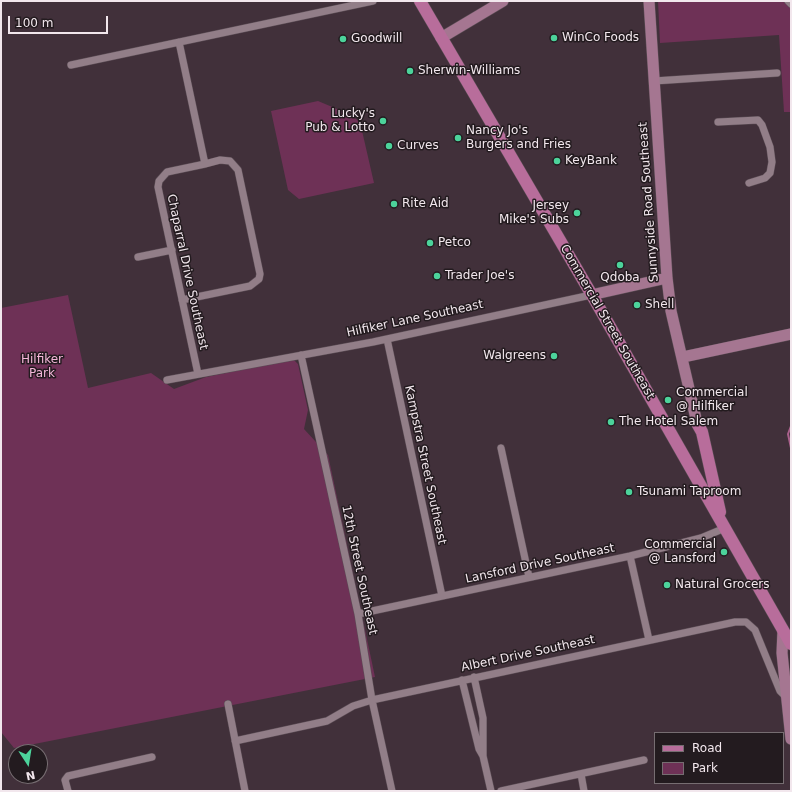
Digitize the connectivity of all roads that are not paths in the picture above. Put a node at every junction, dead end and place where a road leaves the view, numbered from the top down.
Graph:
1 (373, 1) edge
2 (420, 1) edge
3 (503, 1) edge
4 (649, 1) edge
5 (788, 1) edge
6 (791, 4) edge
7 (441, 38) junction
8 (179, 42) junction
9 (71, 65) dead end
10 (777, 73) dead end
11 (654, 81) junction
12 (718, 122) dead end
13 (205, 164) junction
14 (748, 183) dead end
15 (172, 250) junction
16 (138, 257) dead end
17 (667, 278) junction
18 (591, 295) junction
19 (182, 300) junction
20 (791, 334) edge
21 (387, 339) junction
22 (301, 355) junction
23 (683, 357) junction
24 (198, 374) junction
25 (167, 380) dead end
26 (697, 423) joint
27 (501, 448) dead end
28 (724, 526) junction
29 (630, 556) junction
30 (529, 577) junction
31 (442, 596) junction
32 (358, 614) junction
33 (783, 630) junction
34 (649, 640) junction
35 (791, 644) edge
36 (474, 677) junction
37 (462, 680) junction
38 (788, 698) edge
39 (372, 700) junction
40 (228, 704) dead end
41 (791, 739) edge
42 (235, 741) junction
43 (483, 756) junction
44 (152, 757) dead end
45 (644, 760) dead end
46 (581, 774) junction
47 (68, 791) edge
48 (245, 791) edge
49 (392, 791) edge
50 (491, 791) edge
51 (501, 791) edge
52 (584, 791) edge

1 - 8 street
2 - 7 main road, Commercial Street Southeast
3 - 7 main road
4 - 11 main road, Sunnyside Road Southeast
5 - 6 street
7 - 18 main road, Commercial Street Southeast
8 - 9 street
8 - 13 street
10 - 11 street
11 - 17 main road, Sunnyside Road Southeast
12 - 14 street
13 - 15 street, Chaparral Drive Southeast
13 - 19 street
15 - 16 street
15 - 19 street, Chaparral Drive Southeast
17 - 18 main road, Hilfiker Lane Southeast
17 - 23 main road, Sunnyside Road Southeast
18 - 21 street, Hilfiker Lane Southeast
18 - 28 main road, Commercial Street Southeast
19 - 24 street, Chaparral Drive Southeast
20 - 23 main road
21 - 22 street, Hilfiker Lane Southeast
21 - 31 street, Kampstra Street Southeast
22 - 24 street, Hilfiker Lane Southeast
22 - 32 street, 12th Street Southeast
23 - 26 main road, Sunnyside Road Southeast
24 - 25 street, Hilfiker Lane Southeast
26 - 28 main road
27 - 30 street
28 - 29 street, Lansford Drive Southeast
28 - 33 main road, Commercial Street Southeast
29 - 30 street, Lansford Drive Southeast
29 - 34 street
30 - 31 street, Lansford Drive Southeast
31 - 32 street, Lansford Drive Southeast
32 - 39 street, 12th Street Southeast
33 - 35 main road, Commercial Street Southeast
33 - 38 main road
34 - 36 street, Albert Drive Southeast
34 - 38 street, Albert Drive Southeast
36 - 37 street, Albert Drive Southeast
36 - 43 street
37 - 39 street, Albert Drive Southeast
37 - 43 street
38 - 41 main road
39 - 42 street, Albert Drive Southeast
39 - 49 street, 12th Street Southeast
40 - 42 street
42 - 48 street
43 - 50 street
44 - 47 street
45 - 46 street
46 - 51 street
46 - 52 street

